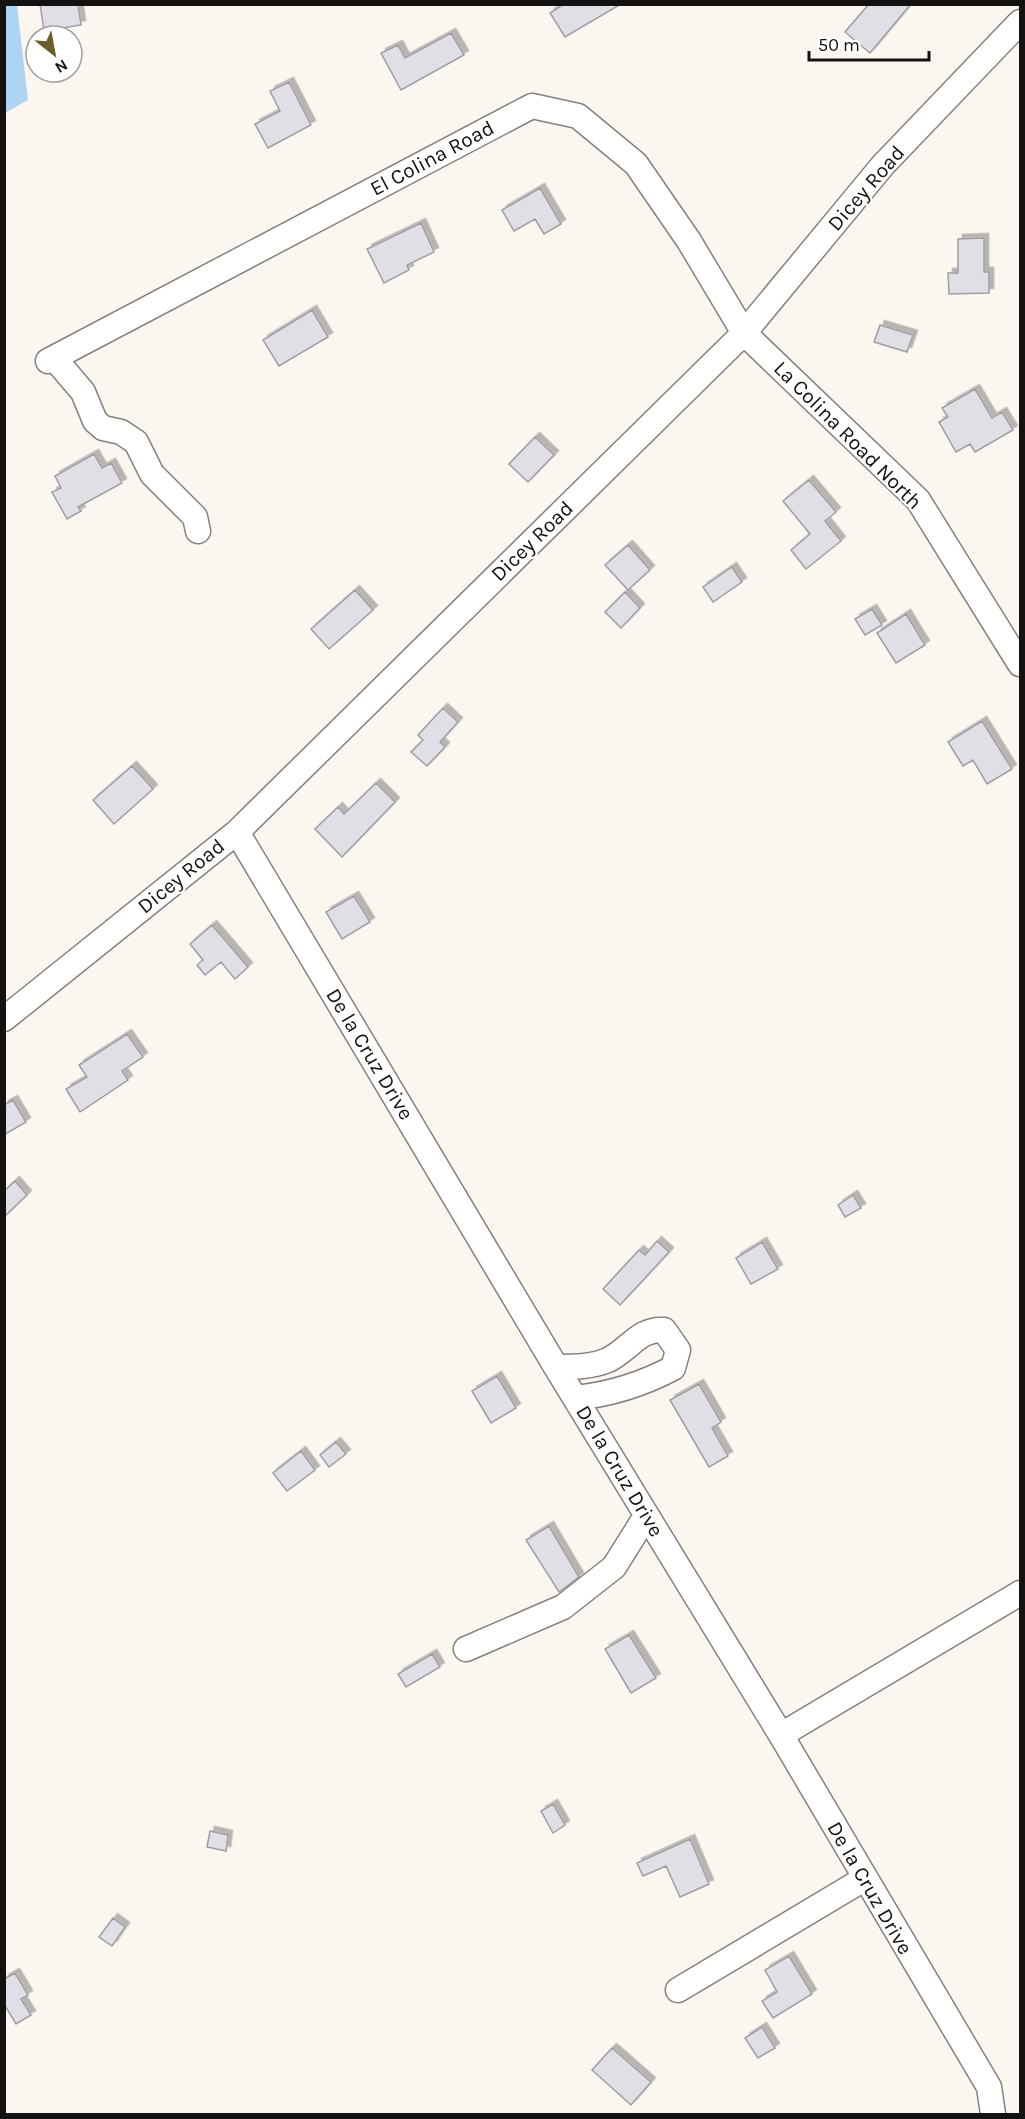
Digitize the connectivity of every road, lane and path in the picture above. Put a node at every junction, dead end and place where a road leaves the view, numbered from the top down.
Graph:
1 (1020, 22) edge
2 (744, 333) junction
3 (198, 531) dead end
4 (1020, 664) edge
5 (237, 832) junction
6 (4, 1019) edge
7 (556, 1366) junction
8 (576, 1398) junction
9 (646, 1516) junction
10 (1020, 1593) edge
11 (466, 1649) dead end
12 (781, 1735) junction
13 (864, 1879) junction
14 (678, 1990) dead end
15 (993, 2115) edge

1 - 2 street, Dicey Road
2 - 3 street, El Colina Road
2 - 4 street, La Colina Road North
2 - 5 street, Dicey Road
5 - 6 street, Dicey Road
5 - 7 street, De la Cruz Drive
7 - 8 street, De la Cruz Drive
7 - 8 street
8 - 9 street, De la Cruz Drive
9 - 11 street
9 - 12 street, De la Cruz Drive
10 - 12 street
12 - 13 street, De la Cruz Drive
13 - 14 street
13 - 15 street, De la Cruz Drive

